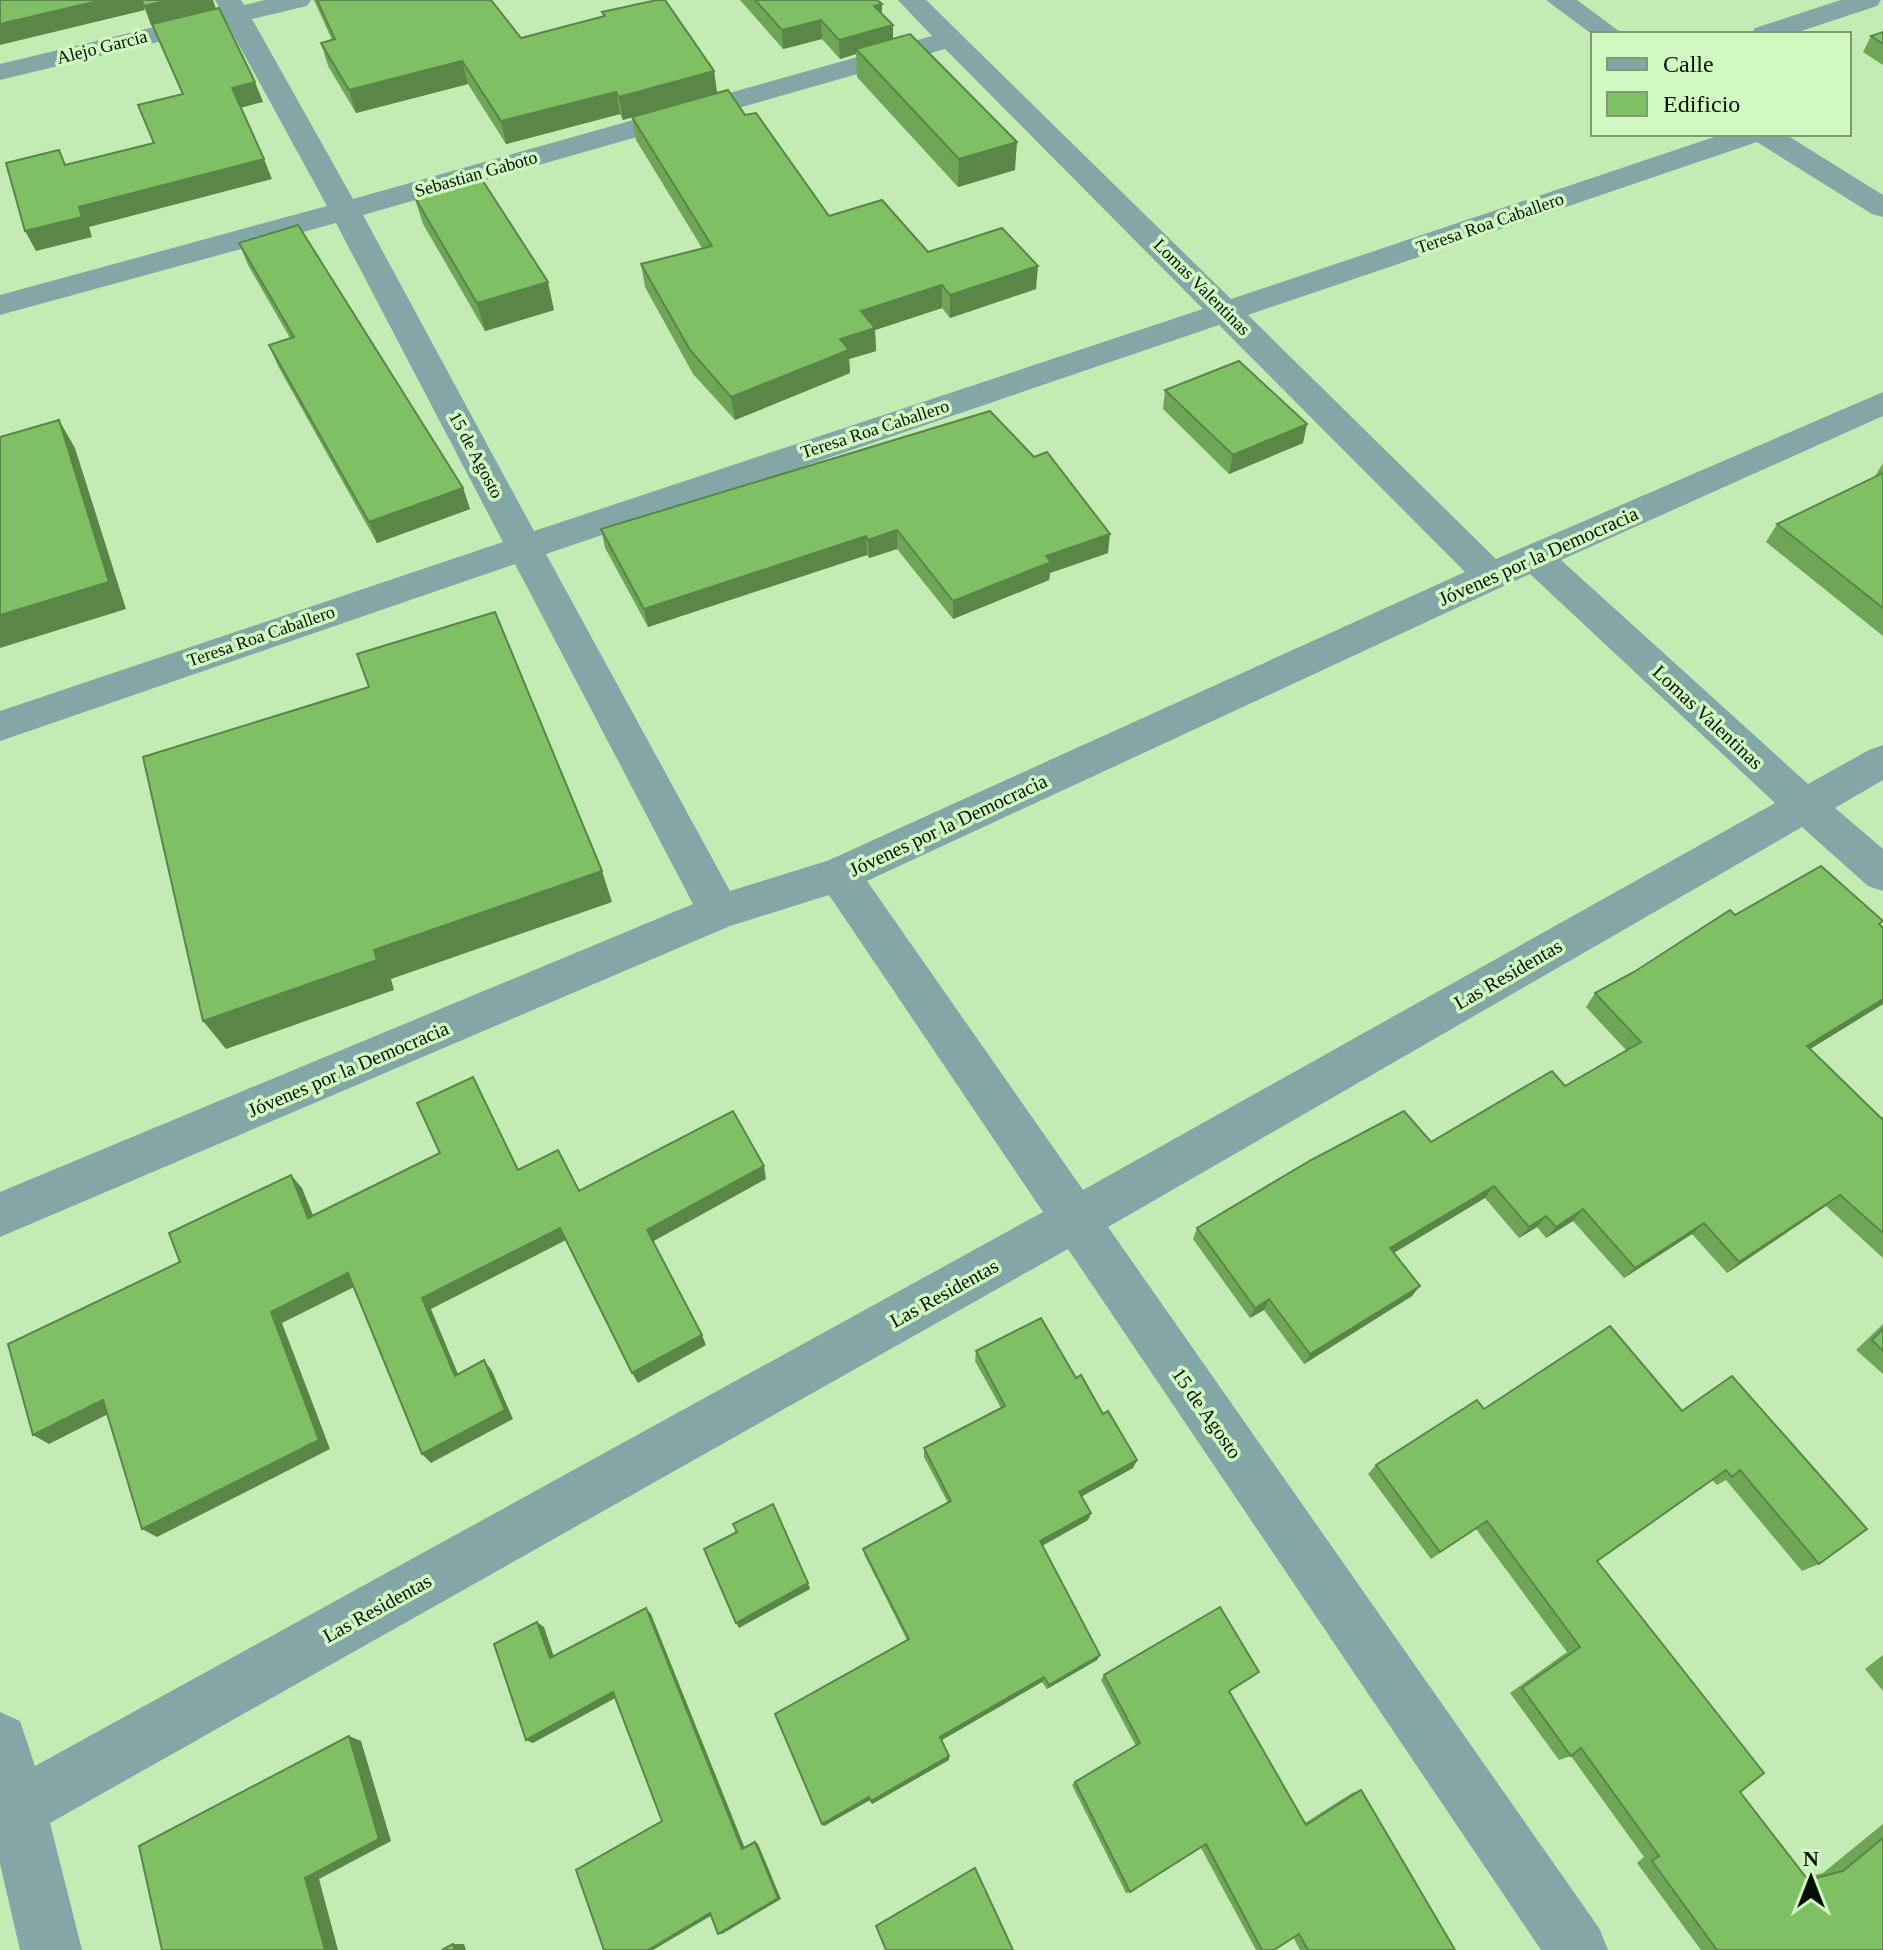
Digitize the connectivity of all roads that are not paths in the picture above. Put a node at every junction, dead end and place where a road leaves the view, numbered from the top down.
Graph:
1 (298, 0) edge
2 (911, 0) edge
3 (1559, 0) edge
4 (1868, 0) edge
5 (232, 7) edge
6 (1606, 32) edge
7 (1771, 32) edge
8 (951, 39) junction
9 (0, 72) edge
10 (1745, 136) edge
11 (1768, 136) edge
12 (1883, 208) edge
13 (345, 211) junction
14 (0, 305) edge
15 (1229, 313) junction
16 (1883, 403) edge
17 (524, 545) junction
18 (1535, 557) junction
19 (1491, 576) junction
20 (0, 726) edge
21 (1883, 761) edge
22 (1804, 805) junction
23 (1883, 874) edge
24 (839, 875) junction
25 (719, 912) junction
26 (0, 1215) edge
27 (1075, 1220) junction
28 (0, 1741) edge
29 (9, 1813) edge
30 (51, 1950) edge
31 (1577, 1950) edge

1 - 5 street, Alejo García
2 - 8 street, Lomas Valentinas
3 - 6 street
4 - 7 street
5 - 9 street, Alejo García
5 - 13 street, 15 de Agosto
8 - 13 street, Sebastian Gaboto
8 - 15 street, Lomas Valentinas
10 - 15 street, Teresa Roa Caballero
11 - 12 street
13 - 14 street, Sebastian Gaboto
13 - 17 street, 15 de Agosto
15 - 17 street, Teresa Roa Caballero
15 - 19 street, Lomas Valentinas
16 - 18 street, Jóvenes por la Democracia
17 - 20 street, Teresa Roa Caballero
17 - 25 street, 15 de Agosto
18 - 19 street, Jóvenes por la Democracia
18 - 22 street, Lomas Valentinas
19 - 24 street, Jóvenes por la Democracia
21 - 22 street, Las Residentas
22 - 23 street, Lomas Valentinas
22 - 27 street, Las Residentas
24 - 25 street, Jóvenes por la Democracia
24 - 27 street, 15 de Agosto
25 - 26 street, Jóvenes por la Democracia
27 - 29 street, Las Residentas
27 - 31 street, 15 de Agosto
28 - 29 street
29 - 30 street

